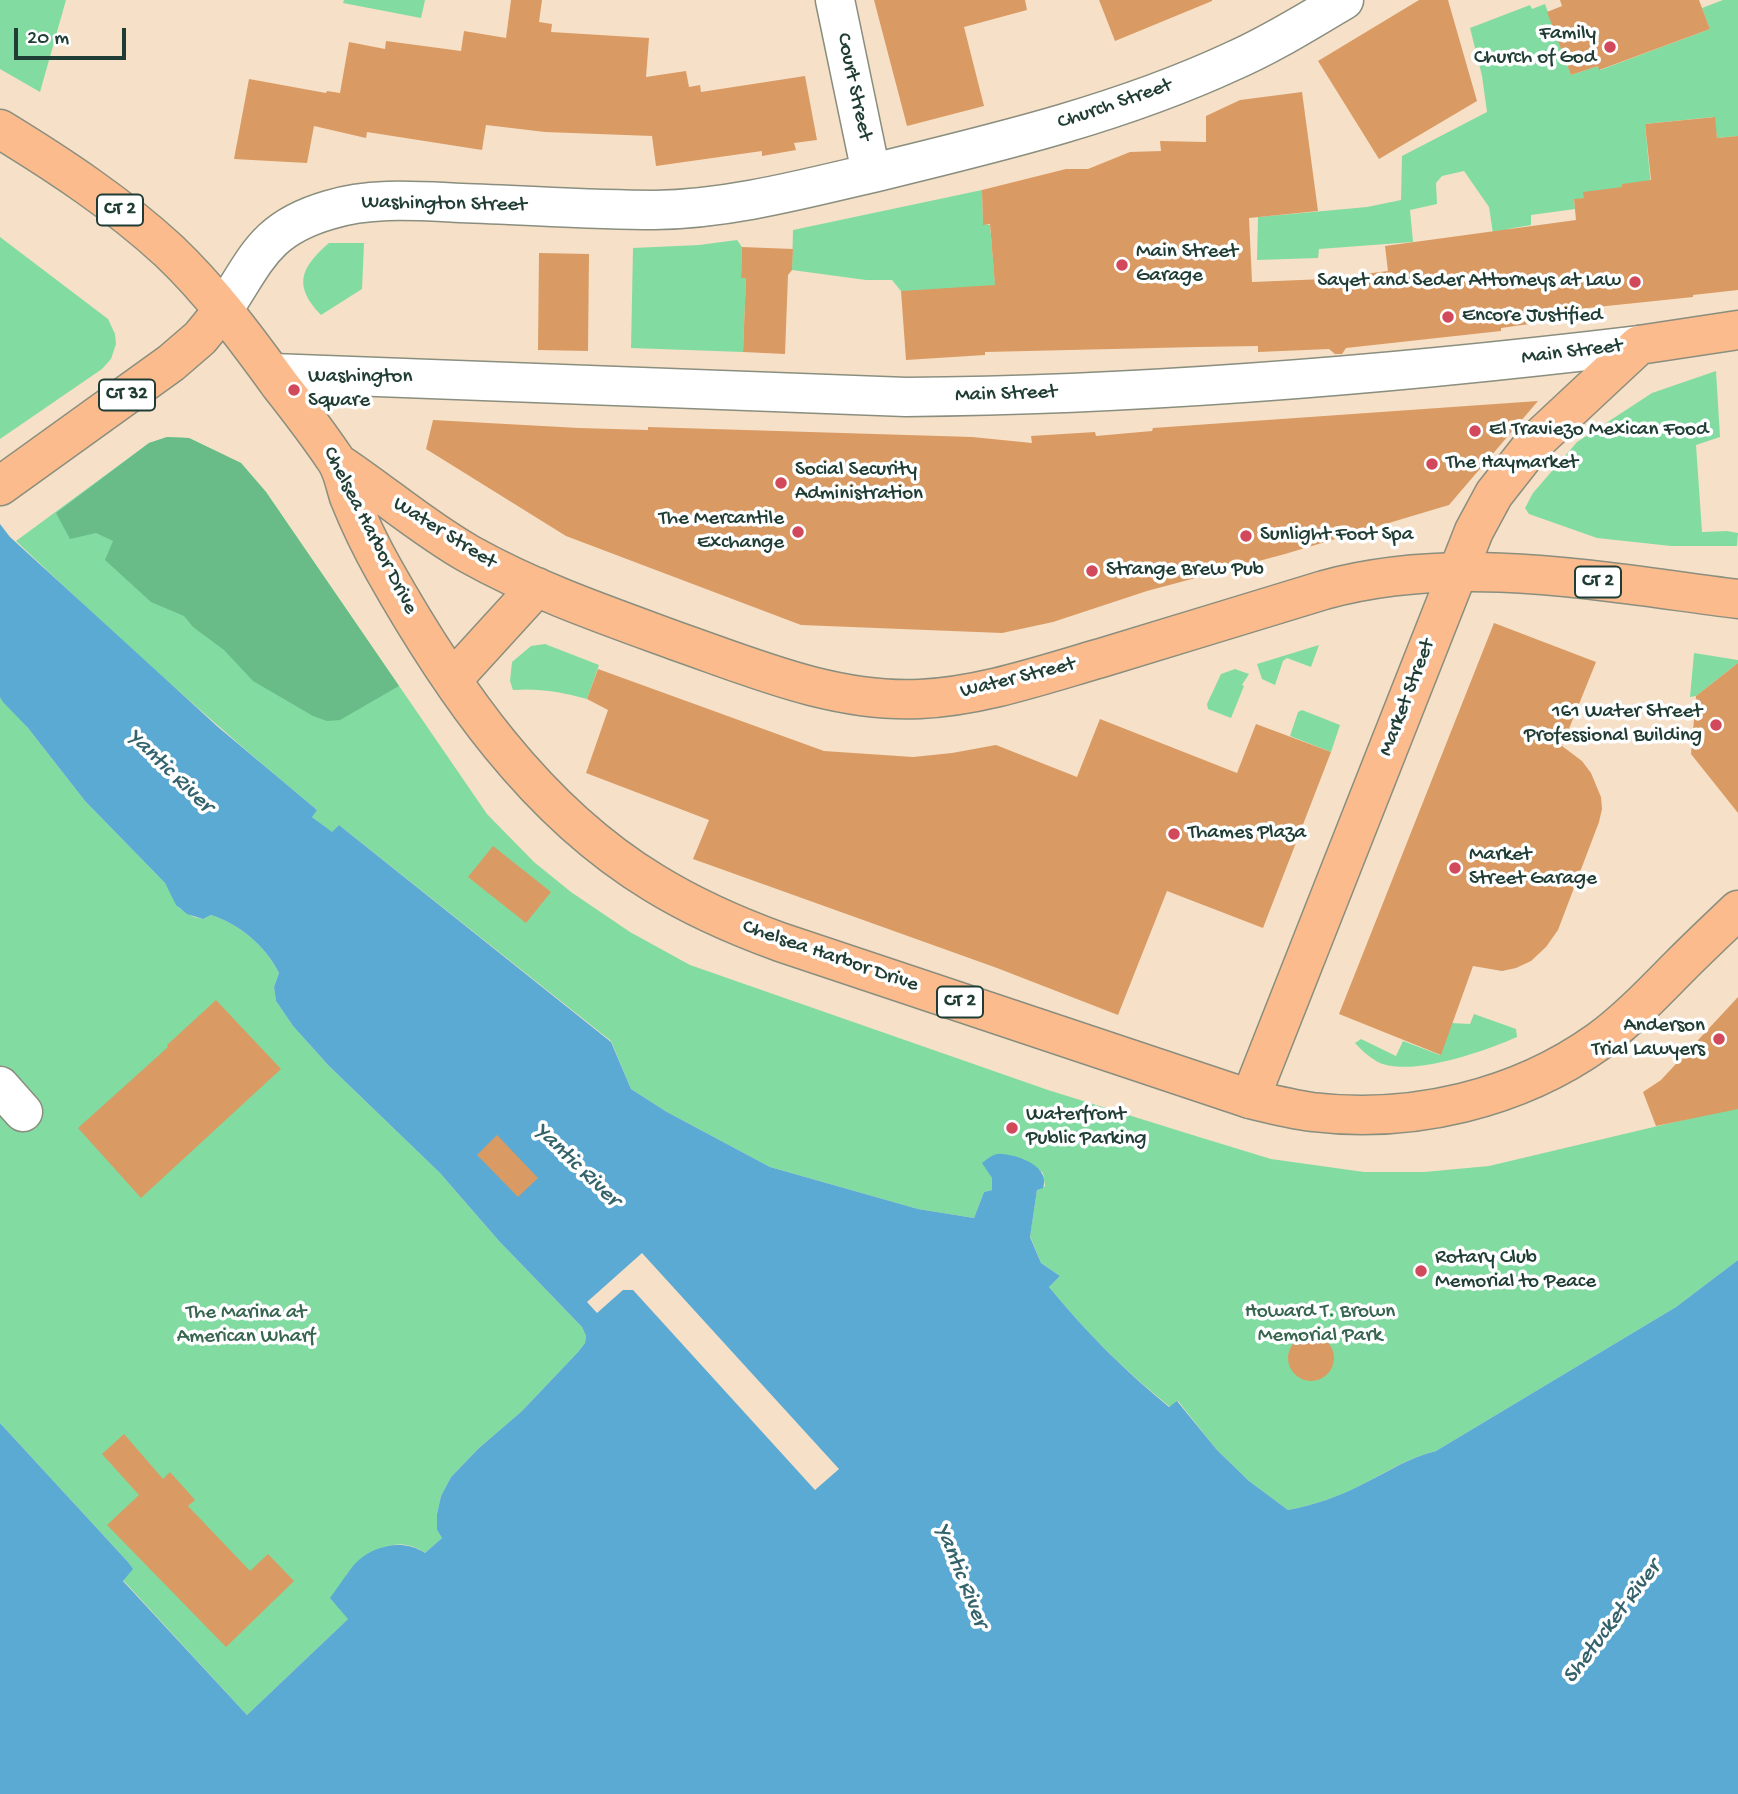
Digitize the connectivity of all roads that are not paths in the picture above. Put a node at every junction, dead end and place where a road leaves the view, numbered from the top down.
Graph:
1 (835, 0) edge
2 (1345, 0) edge
3 (0, 129) edge
4 (871, 173) junction
5 (223, 310) junction
6 (1738, 330) edge
7 (1639, 345) junction
8 (272, 373) junction
9 (338, 463) junction
10 (11, 478) edge
11 (1457, 572) junction
12 (537, 587) junction
13 (1738, 599) edge
14 (453, 680) junction
15 (1738, 910) edge
16 (1250, 1099) junction

1 - 4 street, Court Street
2 - 4 street, Church Street
3 - 5 main road, CT 2
4 - 5 street, Washington Street
5 - 8 main road, Chelsea Harbor Drive / CT 2
5 - 10 main road, CT 32
6 - 7 main road, Main Street
7 - 8 street, Main Street
7 - 11 main road, Market Street
8 - 9 main road, Chelsea Harbor Drive / CT 2
9 - 12 main road, Water Street / CT 2
9 - 14 main road, Chelsea Harbor Drive / CT 2
11 - 12 main road, Water Street / CT 2
11 - 13 main road, Water Street / CT 2
11 - 16 main road, Market Street
12 - 14 main road
14 - 16 main road, Chelsea Harbor Drive / CT 2
15 - 16 main road, Chelsea Harbor Drive / CT 2

